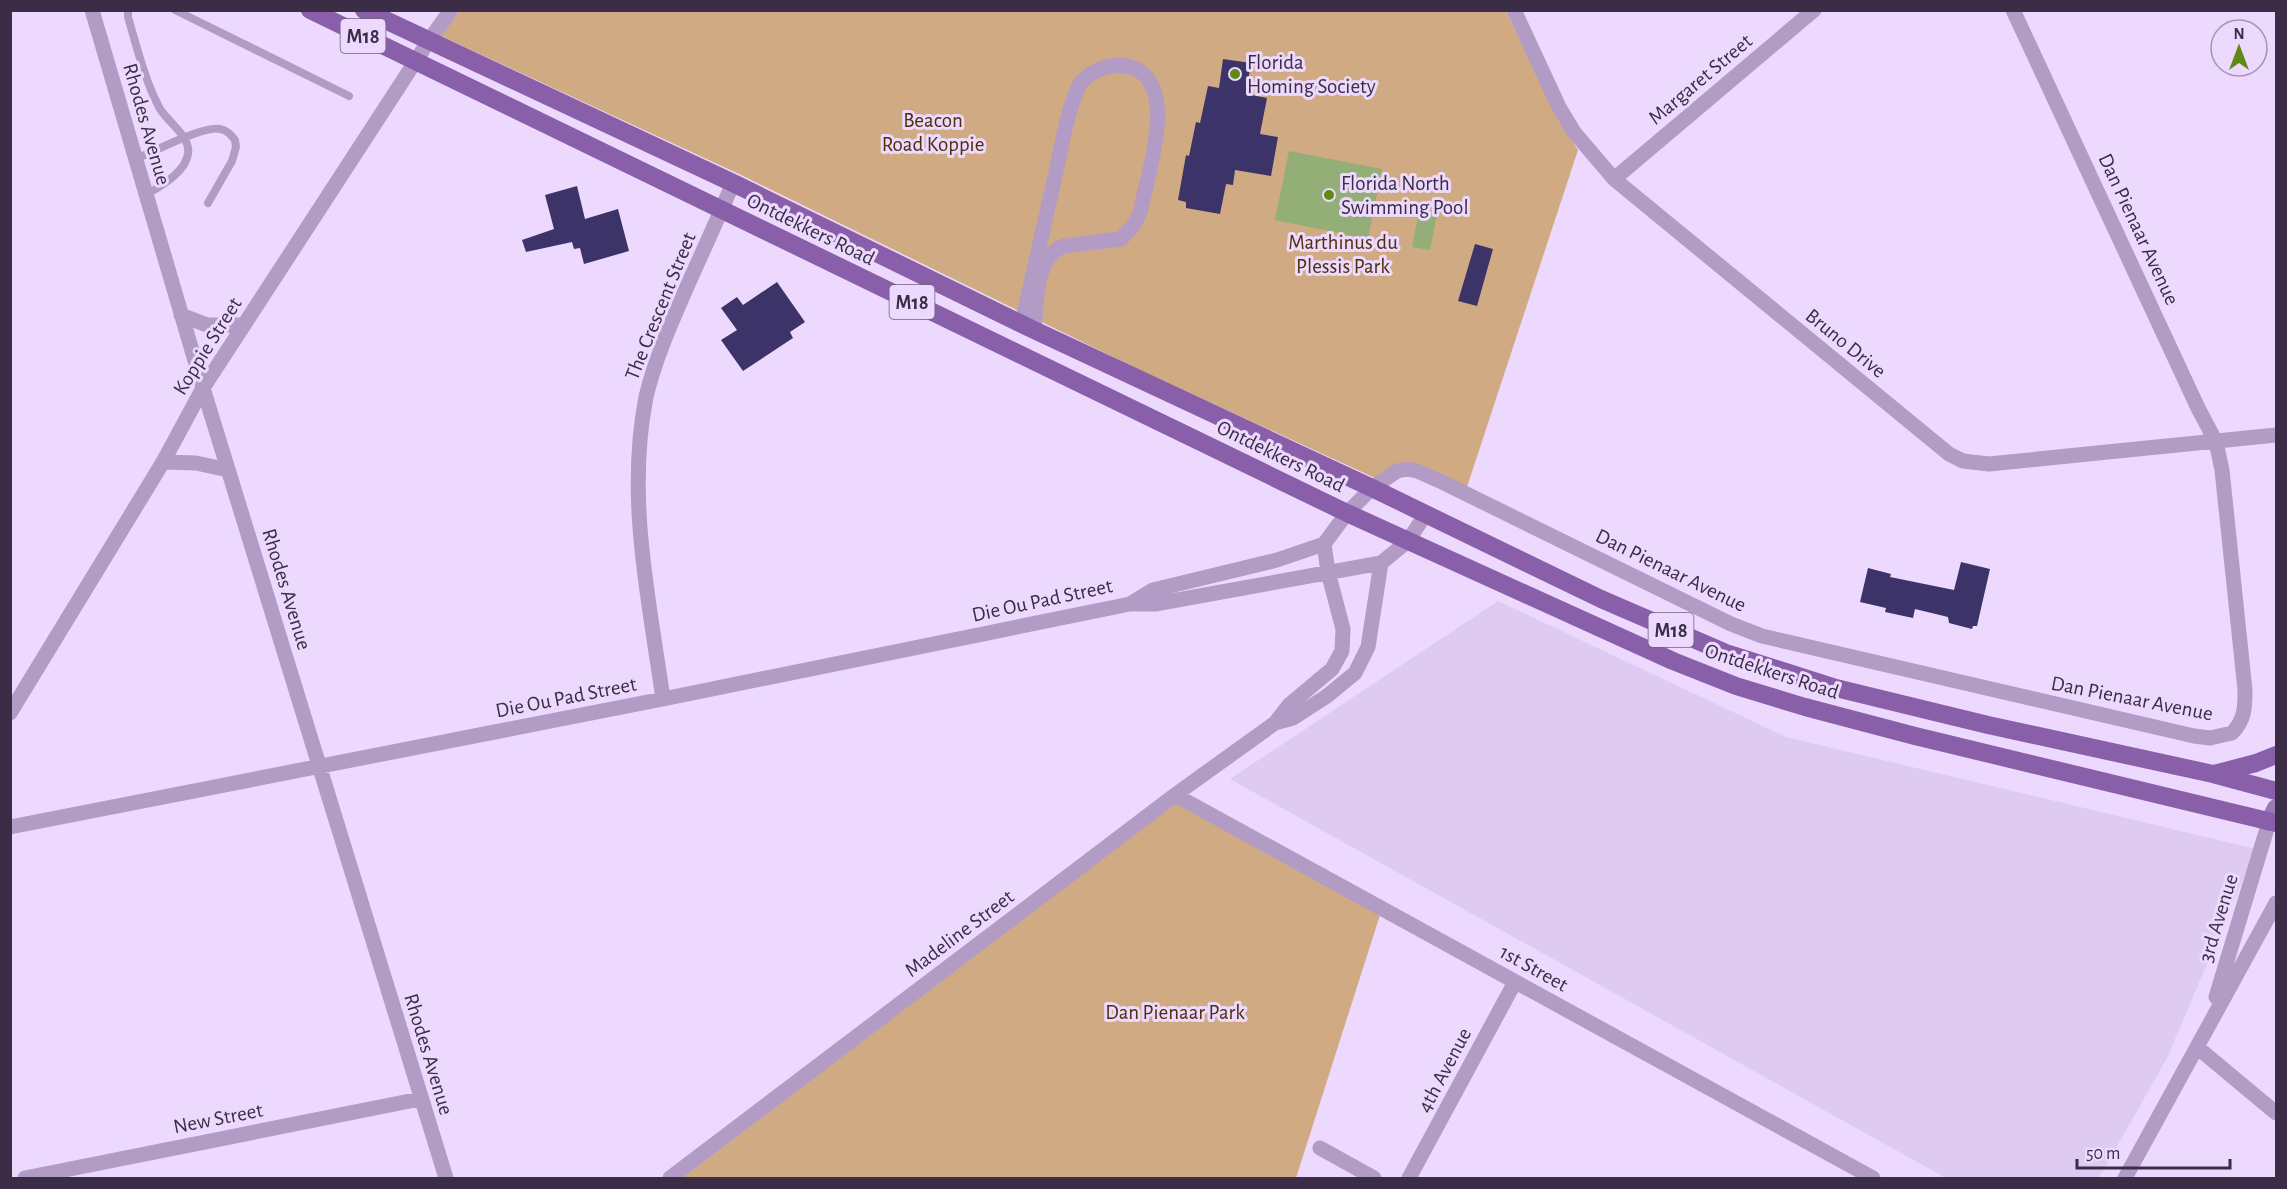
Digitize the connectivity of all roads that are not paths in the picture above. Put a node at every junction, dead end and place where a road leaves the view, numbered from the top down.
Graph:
1 (92, 10) edge
2 (128, 10) edge
3 (175, 10) edge
4 (310, 10) edge
5 (364, 10) edge
6 (451, 10) edge
7 (1514, 10) edge
8 (1814, 10) edge
9 (2013, 10) edge
10 (428, 42) junction
11 (416, 61) junction
12 (349, 96) dead end
13 (185, 138) junction
14 (136, 159) junction
15 (1614, 179) junction
16 (734, 183) junction
17 (146, 195) junction
18 (208, 203) dead end
19 (721, 210) junction
20 (181, 315) junction
21 (244, 325) junction
22 (1028, 327) junction
23 (203, 388) junction
24 (2277, 435) edge
25 (2216, 442) junction
26 (163, 462) junction
27 (228, 470) junction
28 (1372, 488) junction
29 (1347, 513) junction
30 (1425, 515) junction
31 (1408, 541) junction
32 (1324, 544) junction
33 (1381, 562) junction
34 (1328, 572) junction
35 (1130, 604) junction
36 (663, 699) junction
37 (10, 713) edge
38 (1275, 723) junction
39 (2277, 755) edge
40 (321, 768) junction
41 (2212, 774) junction
42 (2277, 791) edge
43 (1175, 795) junction
44 (2274, 818) edge
45 (14, 824) edge
46 (2277, 903) edge
47 (1515, 982) junction
48 (2208, 1026) junction
49 (2198, 1048) junction
50 (420, 1099) junction
51 (2277, 1113) edge
52 (1320, 1148) dead end
53 (25, 1179) edge
54 (446, 1179) edge
55 (670, 1179) edge
56 (1374, 1179) edge
57 (1409, 1179) edge
58 (1873, 1179) edge
59 (2125, 1179) edge

1 - 14 street, Rhodes Avenue
2 - 13 lane
3 - 12 lane
4 - 11 main road, Ontdekkers Road / M18
5 - 10 main road, Ontdekkers Road / M18
6 - 10 street, Koppie Street
7 - 15 street, Bruno Drive
8 - 15 street, Margaret Street
9 - 25 street, Dan Pienaar Avenue
10 - 11 street, Koppie Street
10 - 16 main road, Ontdekkers Road / M18
11 - 19 main road, Ontdekkers Road / M18
11 - 21 street, Koppie Street
13 - 14 lane
13 - 17 lane
13 - 18 lane
14 - 17 street, Rhodes Avenue
15 - 25 street, Bruno Drive
16 - 19 street, The Crescent Street
16 - 22 main road, Ontdekkers Road / M18
17 - 20 street, Rhodes Avenue
19 - 29 main road, Ontdekkers Road / M18
19 - 36 street, The Crescent Street
20 - 21 street
20 - 23 street, Rhodes Avenue
21 - 23 street, Koppie Street
22 - 22 street
22 - 28 main road, Ontdekkers Road / M18
23 - 26 street, Koppie Street
23 - 27 street, Rhodes Avenue
24 - 25 street, Bruno Drive
25 - 28 street, Dan Pienaar Avenue
26 - 27 street
26 - 37 street, Koppie Street
27 - 40 street, Rhodes Avenue
28 - 29 street
28 - 30 main road, Ontdekkers Road / M18
29 - 31 main road, Ontdekkers Road / M18
29 - 32 street
30 - 31 street, Die Ou Pad Street
30 - 41 main road, Ontdekkers Road / M18
31 - 33 street, Die Ou Pad Street
31 - 44 main road, Ontdekkers Road / M18
32 - 34 street, Madeline Street
32 - 35 street, Die Ou Pad Street
33 - 34 street, Die Ou Pad Street
33 - 38 street, Madeline Street
34 - 35 street, Die Ou Pad Street
34 - 38 street, Madeline Street
35 - 36 street, Die Ou Pad Street
36 - 40 street, Die Ou Pad Street
38 - 43 street, Madeline Street
39 - 41 main road
40 - 45 street, Die Ou Pad Street
40 - 50 street, Rhodes Avenue
41 - 42 main road, Ontdekkers Road / M18
43 - 47 street, 1st Street
43 - 55 street, Madeline Street
44 - 48 street, 3rd Avenue
46 - 48 street, 3rd Avenue
47 - 57 street, 4th Avenue
47 - 58 street, 1st Street
48 - 49 street, 3rd Avenue
49 - 51 street
49 - 59 street, 3rd Avenue
50 - 53 street, New Street
50 - 54 street, Rhodes Avenue
52 - 56 street

